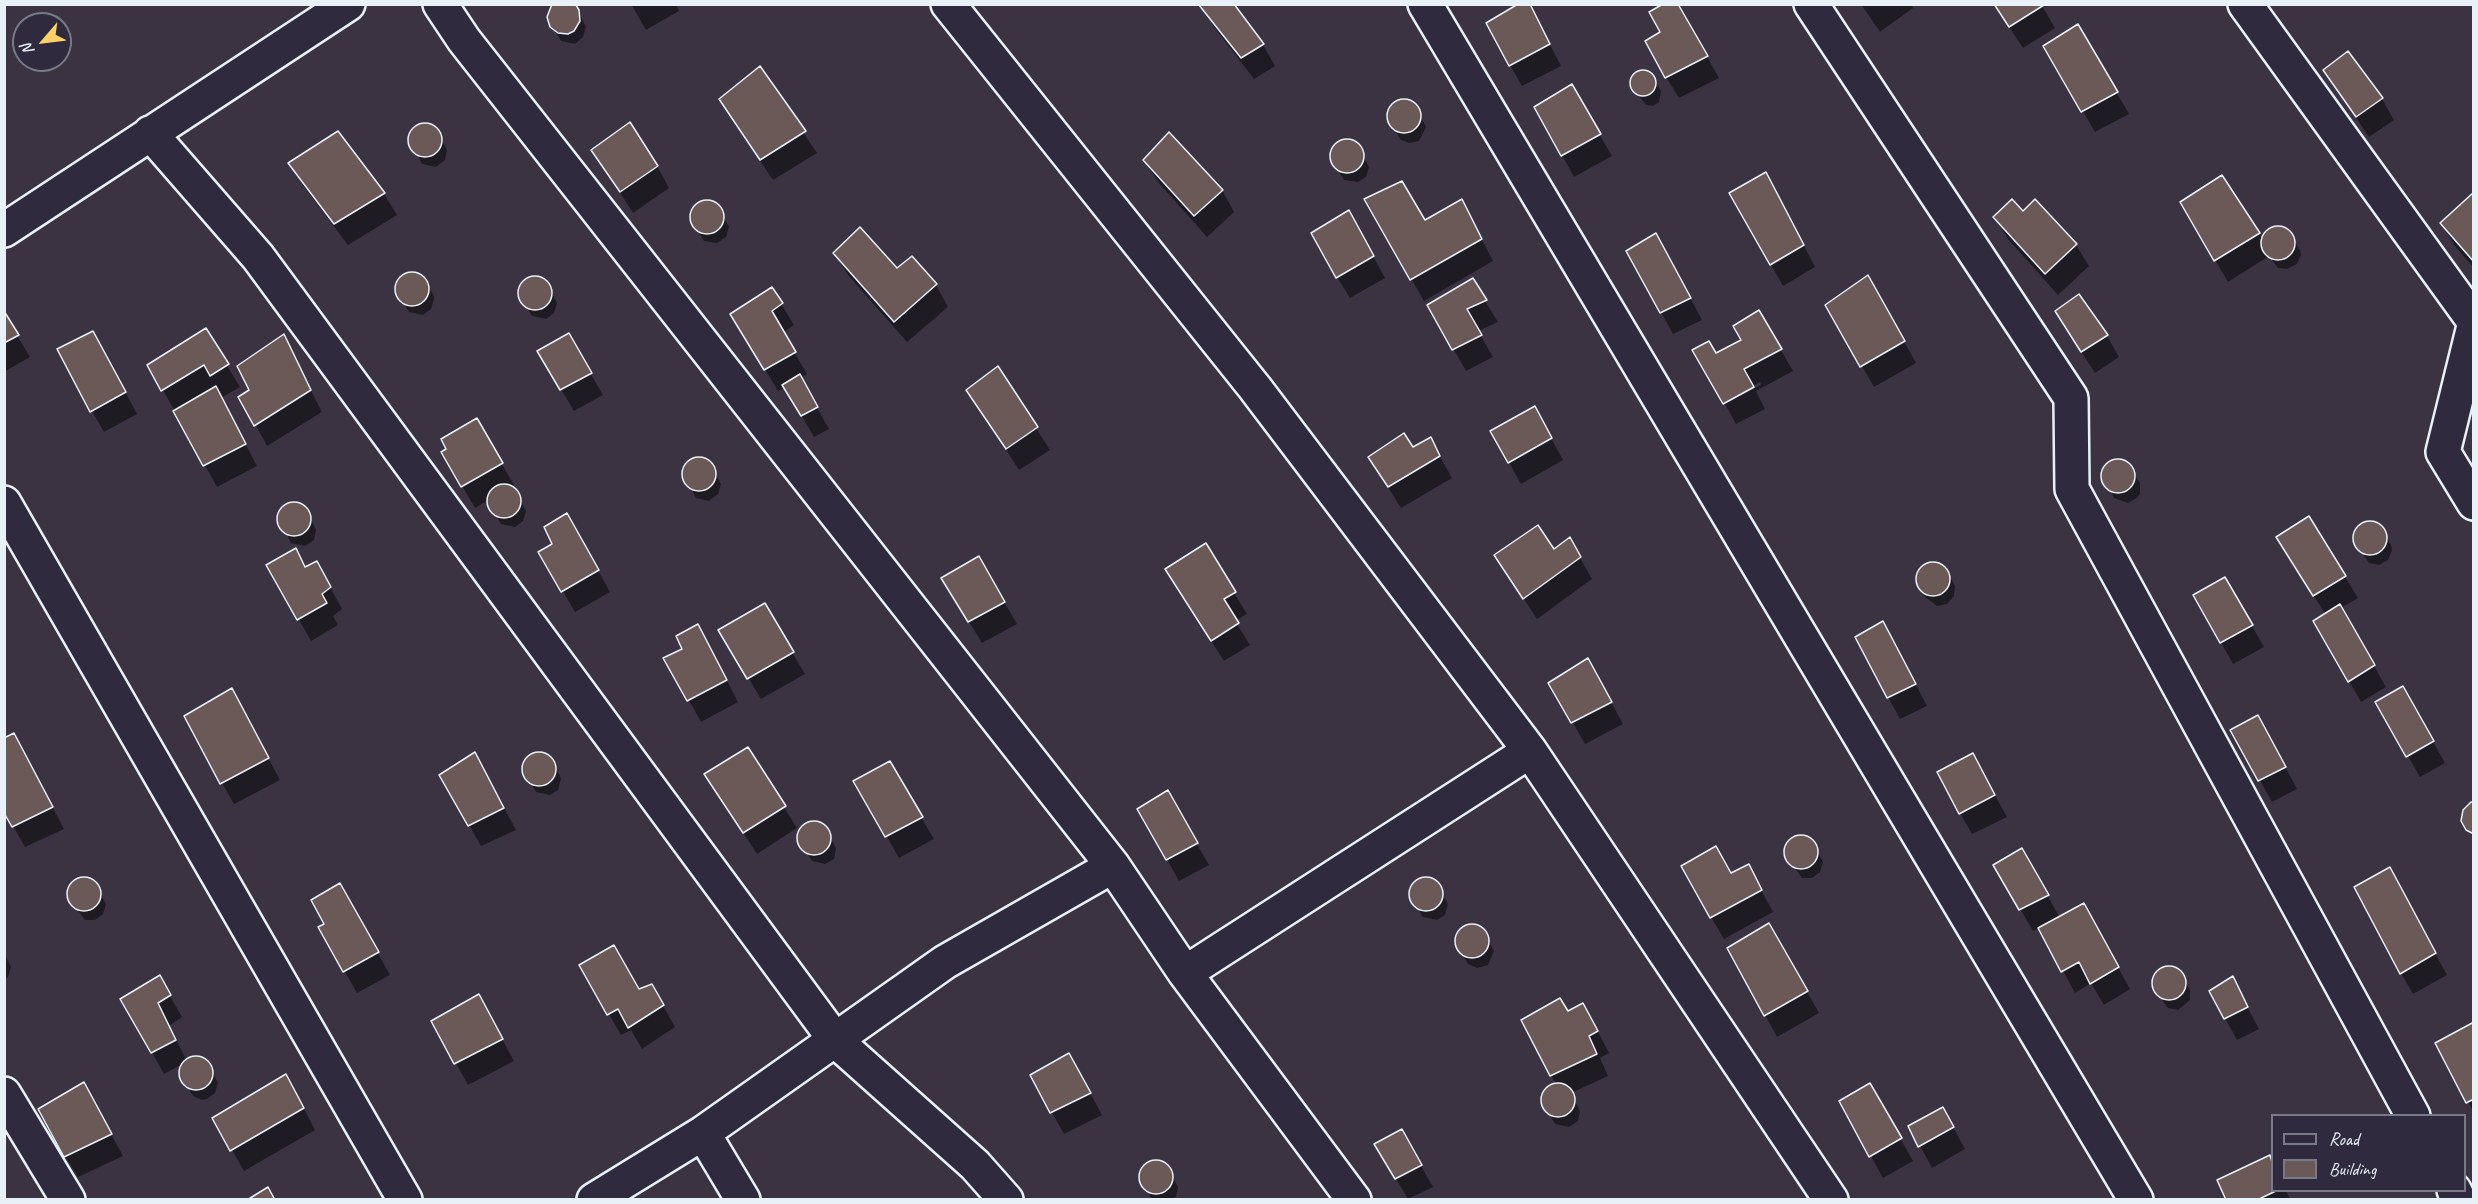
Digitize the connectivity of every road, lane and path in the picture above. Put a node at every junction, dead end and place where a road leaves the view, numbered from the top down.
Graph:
1 (348, 4) edge
2 (440, 4) edge
3 (948, 4) edge
4 (1425, 4) edge
5 (1811, 4) edge
6 (2245, 4) edge
7 (150, 133) junction
8 (4, 230) edge
9 (2474, 321) edge
10 (2474, 326) edge
11 (4, 503) edge
12 (2474, 503) edge
13 (1530, 751) junction
14 (1113, 866) junction
15 (1185, 973) junction
16 (836, 1041) junction
17 (4, 1094) edge
18 (2412, 1114) edge
19 (703, 1133) junction
20 (68, 1200) edge
21 (405, 1200) edge
22 (594, 1200) edge
23 (743, 1200) edge
24 (1006, 1200) edge
25 (1354, 1200) edge
26 (1831, 1200) edge
27 (2136, 1200) edge

1 - 7 street
2 - 14 street
3 - 13 street
4 - 27 street
5 - 18 street
6 - 9 street
7 - 8 street
7 - 16 street
10 - 12 street
11 - 21 street
13 - 15 street
13 - 26 street
14 - 15 street
14 - 16 street
15 - 25 street
16 - 19 street
16 - 24 street
17 - 20 street
19 - 22 street
19 - 23 street

